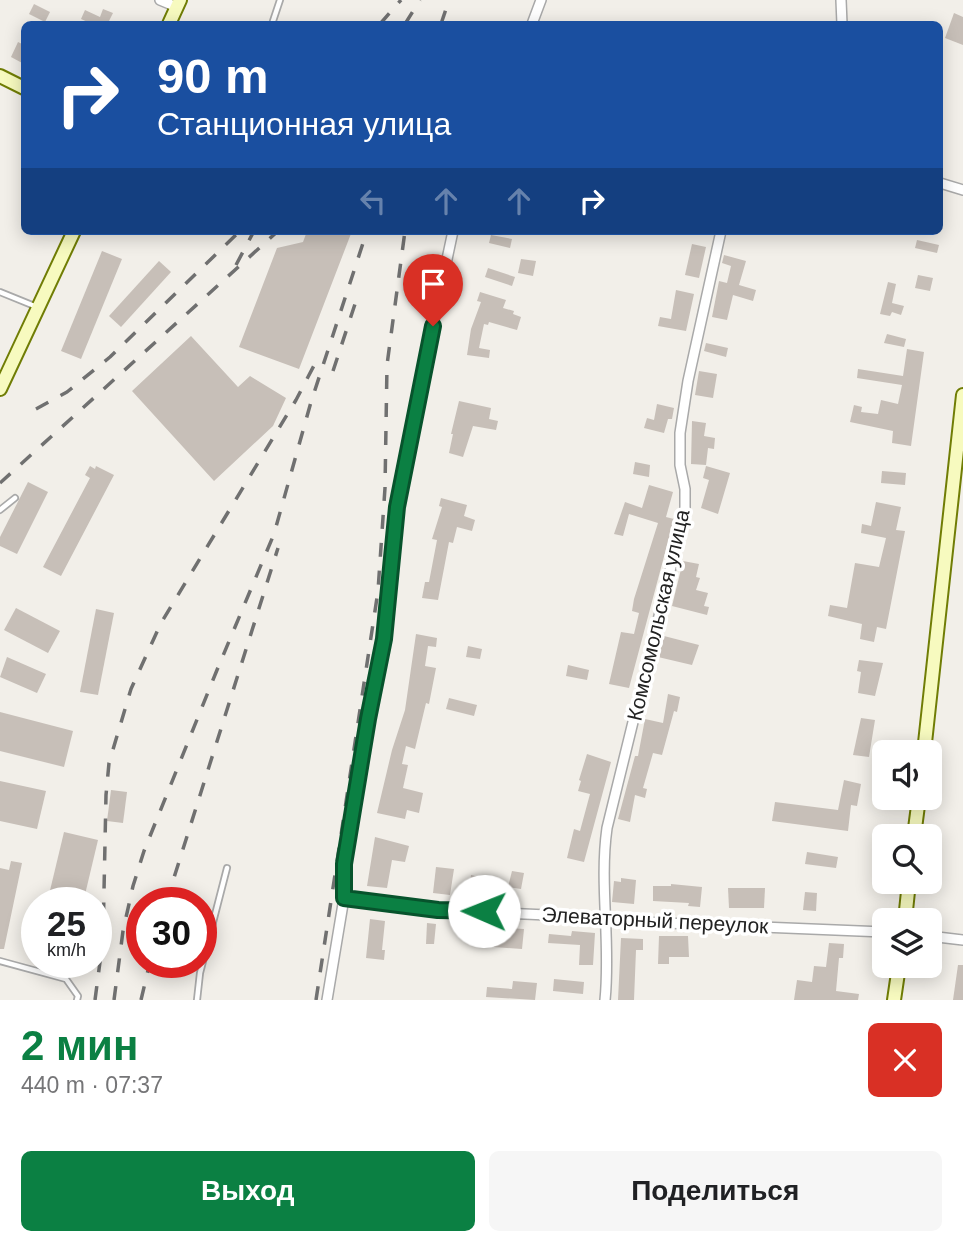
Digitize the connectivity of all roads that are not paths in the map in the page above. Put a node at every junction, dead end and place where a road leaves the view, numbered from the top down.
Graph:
1 (160, 0) edge
2 (280, 0) edge
3 (541, 0) edge
4 (841, 0) edge
5 (179, 4) edge
6 (170, 21) edge
7 (273, 21) edge
8 (533, 21) edge
9 (842, 21) edge
10 (0, 76) edge
11 (21, 86) edge
12 (943, 184) edge
13 (963, 190) edge
14 (72, 235) edge
15 (452, 235) edge
16 (720, 235) edge
17 (0, 292) edge
18 (38, 307) junction
19 (0, 389) edge
20 (963, 395) edge
21 (962, 426) edge
22 (15, 498) dead end
23 (0, 510) edge
24 (925, 740) edge
25 (227, 868) dead end
26 (344, 898) junction
27 (605, 919) junction
28 (872, 931) edge
29 (942, 938) edge
30 (963, 940) edge
31 (0, 961) edge
32 (897, 978) edge
33 (77, 1000) edge
34 (197, 1000) edge
35 (327, 1000) edge
36 (605, 1000) edge
37 (894, 1000) edge

1 - 5 street
2 - 7 lane
3 - 8 street
4 - 9 street
5 - 6 street
10 - 11 street
12 - 13 street
14 - 18 street
15 - 26 street
16 - 27 street, Комсомольская улица
17 - 18 lane
18 - 19 street
20 - 21 street
21 - 24 street
22 - 23 lane
25 - 34 lane
26 - 27 street, Элеваторный переулок
26 - 35 street
27 - 28 street, Элеваторный переулок
27 - 36 street, Комсомольская улица
29 - 30 street
31 - 33 lane
32 - 37 street

